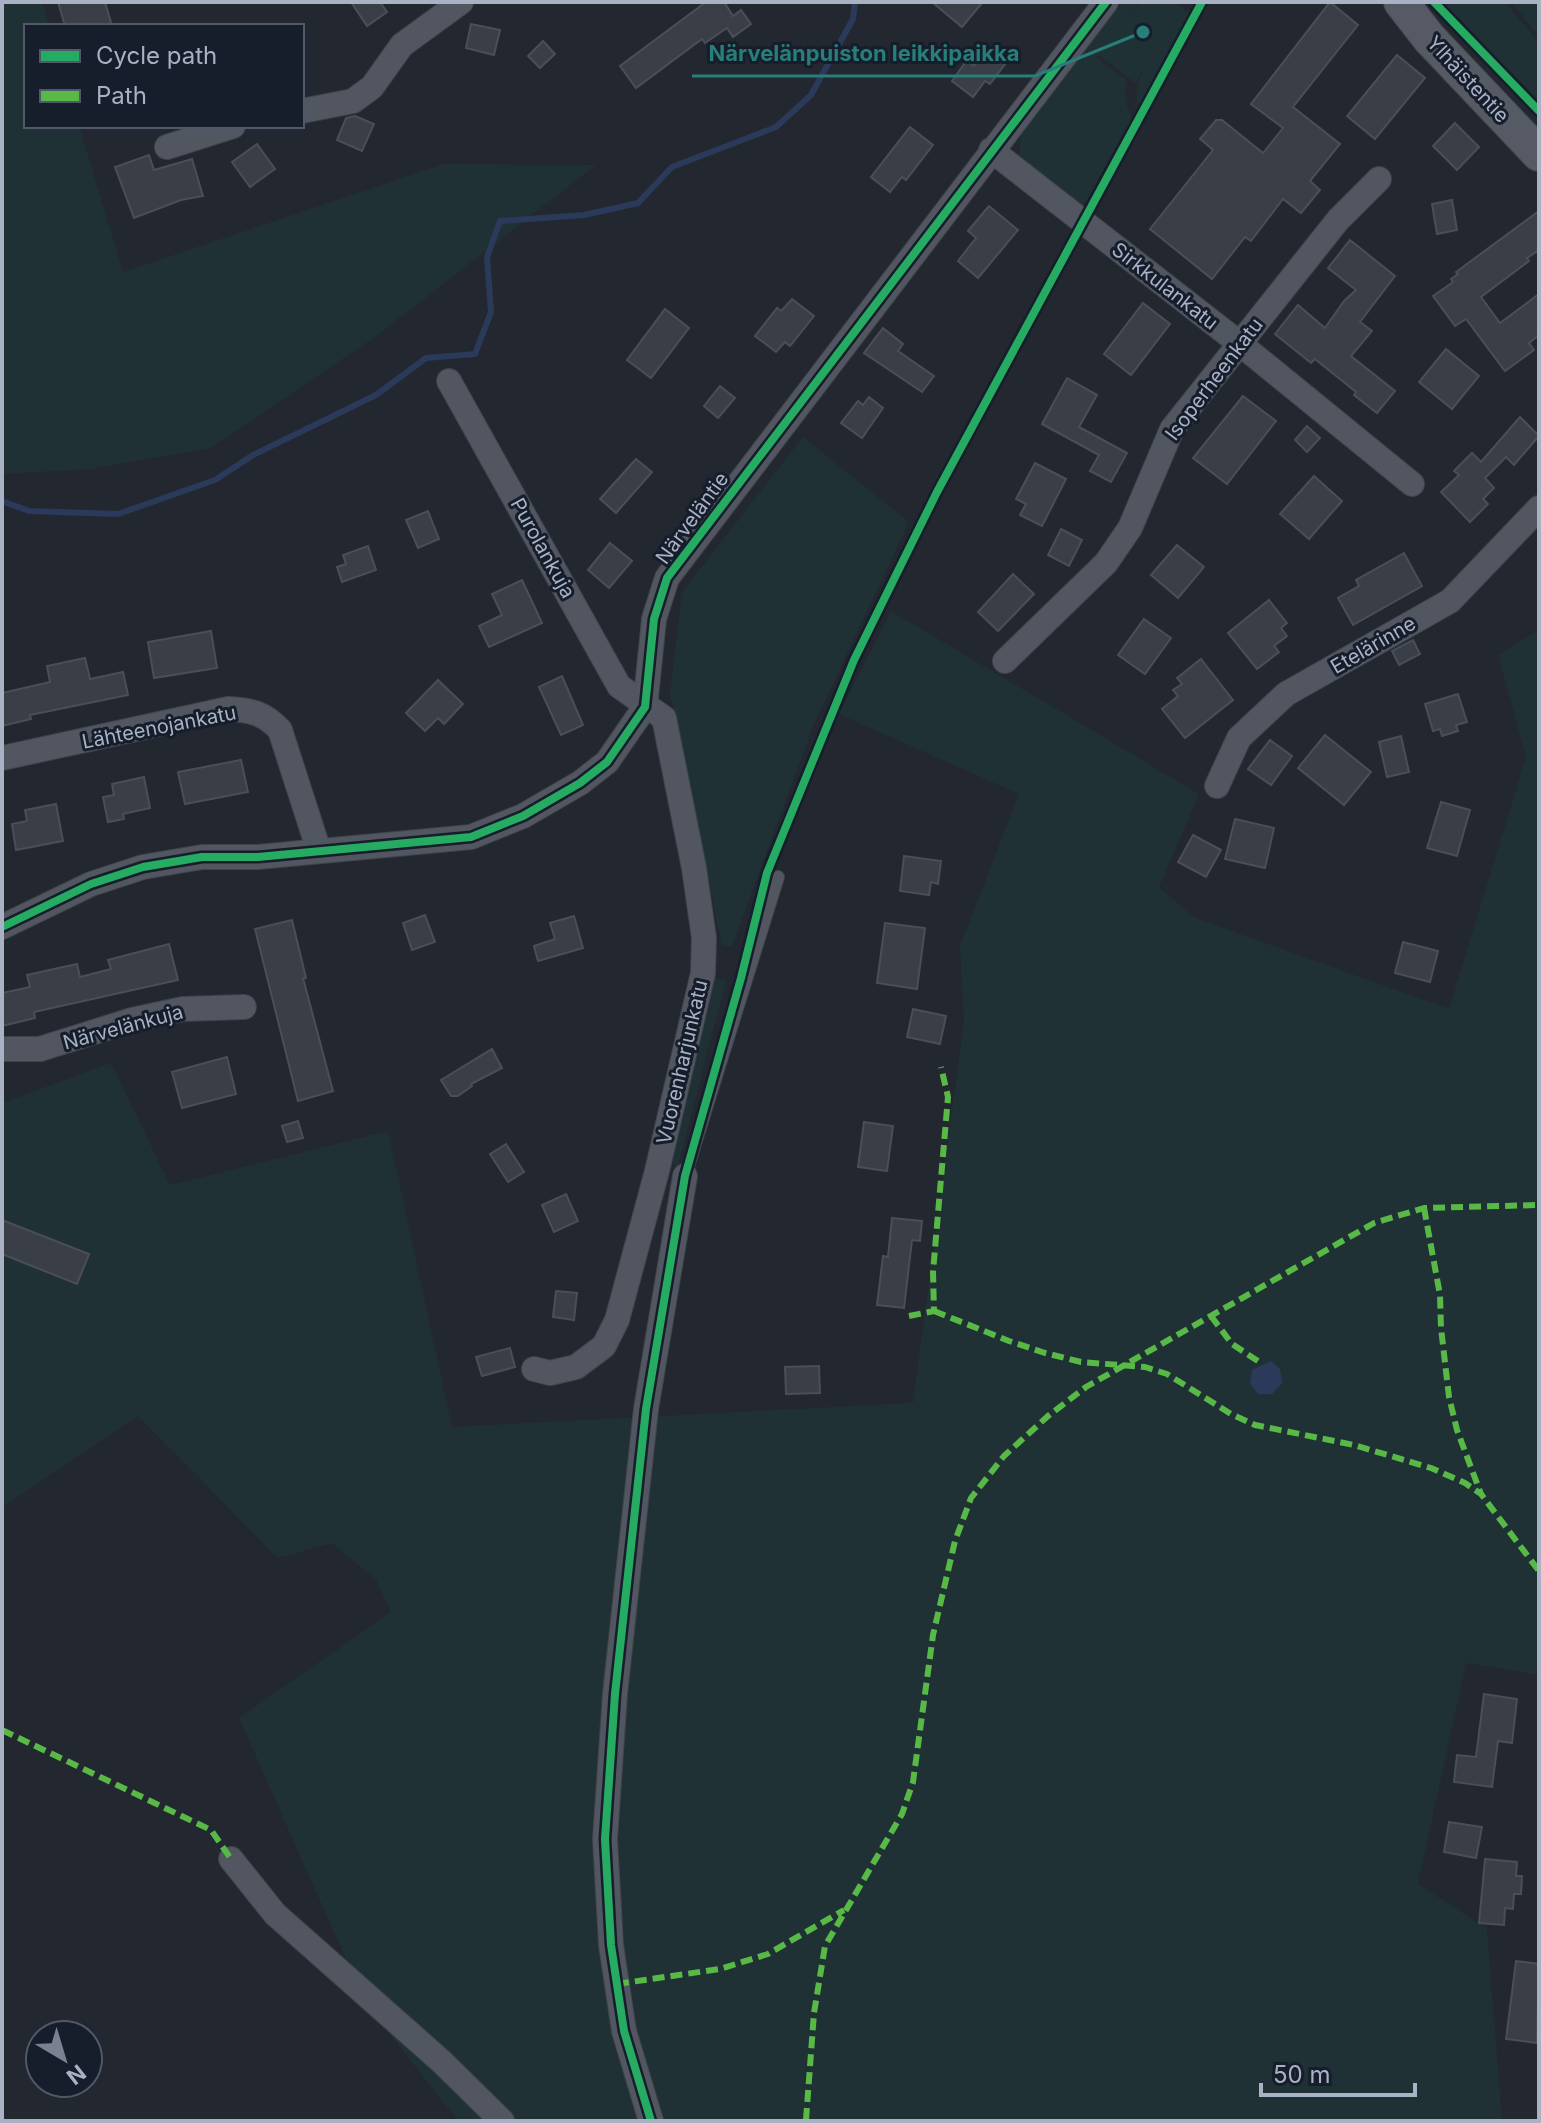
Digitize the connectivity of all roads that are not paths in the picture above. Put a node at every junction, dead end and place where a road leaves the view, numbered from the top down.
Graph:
1 (461, 2) edge
2 (1106, 2) edge
3 (1401, 2) edge
4 (304, 111) edge
5 (227, 128) edge
6 (167, 147) dead end
7 (991, 150) junction
8 (1539, 154) edge
9 (1379, 179) dead end
10 (1239, 343) junction
11 (449, 381) dead end
12 (1412, 484) dead end
13 (1539, 508) edge
14 (1005, 661) dead end
15 (645, 707) junction
16 (2, 758) edge
17 (1217, 786) dead end
18 (319, 851) junction
19 (778, 877) dead end
20 (2, 927) edge
21 (244, 1007) dead end
22 (2, 1049) edge
23 (685, 1176) joint
24 (534, 1369) dead end
25 (231, 1859) dead end
26 (502, 2121) edge
27 (651, 2121) edge

1 - 4 street
2 - 7 street, Närveläntie
3 - 8 street, Ylhäistentie
5 - 6 street
7 - 10 street, Sirkkulankatu
7 - 15 street, Närveläntie
9 - 10 street, Isoperheenkatu
10 - 12 street, Sirkkulankatu
10 - 14 street, Isoperheenkatu
11 - 15 street, Purolankuja
13 - 17 street, Etelärinne
15 - 18 street, Närveläntie
15 - 24 street, Vuorenharjunkatu
16 - 18 street, Lähteenojankatu
18 - 20 street, Närveläntie
19 - 23 lane
21 - 22 street, Närvelänkuja
23 - 27 street
25 - 26 street

